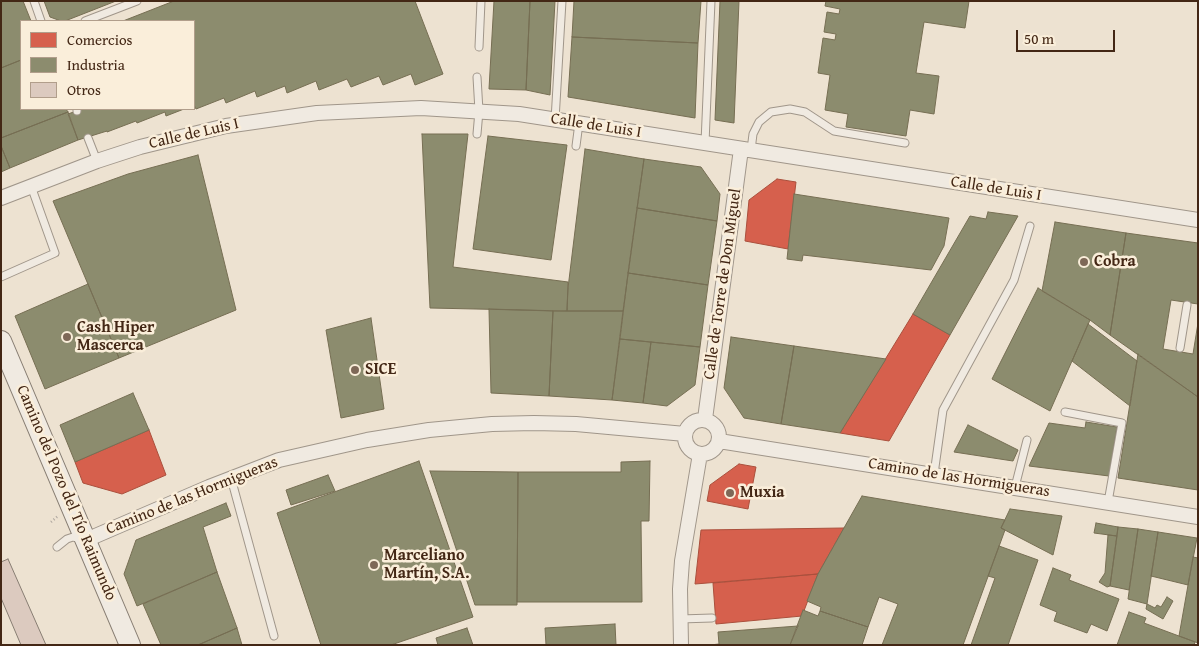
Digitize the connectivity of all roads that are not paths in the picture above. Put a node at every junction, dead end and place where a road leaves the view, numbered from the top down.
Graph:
1 (34, 1) edge
2 (137, 1) edge
3 (481, 1) edge
4 (562, 1) edge
5 (710, 1) edge
6 (42, 20) edge
7 (88, 20) edge
8 (479, 47) dead end
9 (477, 77) dead end
10 (479, 111) junction
11 (555, 120) junction
12 (579, 123) junction
13 (477, 134) dead end
14 (88, 138) dead end
15 (705, 143) junction
16 (905, 143) dead end
17 (576, 146) dead end
18 (746, 150) junction
19 (96, 161) junction
20 (31, 186) junction
21 (1, 198) edge
22 (1198, 220) edge
23 (1030, 226) dead end
24 (1, 276) edge
25 (1187, 305) dead end
26 (1, 341) edge
27 (1180, 348) dead end
28 (1065, 412) dead end
29 (705, 419) junction
30 (685, 434) junction
31 (1027, 440) dead end
32 (719, 441) junction
33 (700, 454) junction
34 (934, 474) junction
35 (231, 478) junction
36 (1015, 488) junction
37 (1108, 502) junction
38 (1198, 517) edge
39 (86, 540) junction
40 (57, 547) dead end
41 (712, 618) dead end
42 (680, 619) junction
43 (274, 636) dead end
44 (130, 645) edge
45 (681, 645) edge

1 - 6 lane
2 - 7 lane
3 - 8 lane
4 - 11 lane
5 - 15 lane
9 - 10 lane
10 - 11 street, Calle de Luis I
10 - 13 lane
10 - 19 street, Calle de Luis I
11 - 12 street, Calle de Luis I
12 - 15 street, Calle de Luis I
12 - 17 lane
14 - 19 lane
15 - 18 street, Calle de Luis I
16 - 18 lane
18 - 22 street, Calle de Luis I
18 - 29 street, Calle de Torre de Don Miguel
19 - 20 street, Calle de Luis I
20 - 21 street, Calle de Luis I
20 - 24 lane
23 - 34 lane
25 - 27 lane
26 - 39 street, Camino del Pozo del Tío Raimundo
28 - 37 lane
29 - 30 street
29 - 32 street
30 - 33 street
30 - 35 street, Camino de las Hormigueras
31 - 36 lane
32 - 33 street
32 - 34 street, Camino de las Hormigueras
33 - 42 street
34 - 36 street, Camino de las Hormigueras
35 - 39 street, Camino de las Hormigueras
35 - 43 lane
36 - 37 street, Camino de las Hormigueras
37 - 38 street, Camino de las Hormigueras
39 - 40 lane
39 - 44 street, Camino del Pozo del Tío Raimundo
41 - 42 lane
42 - 45 street

